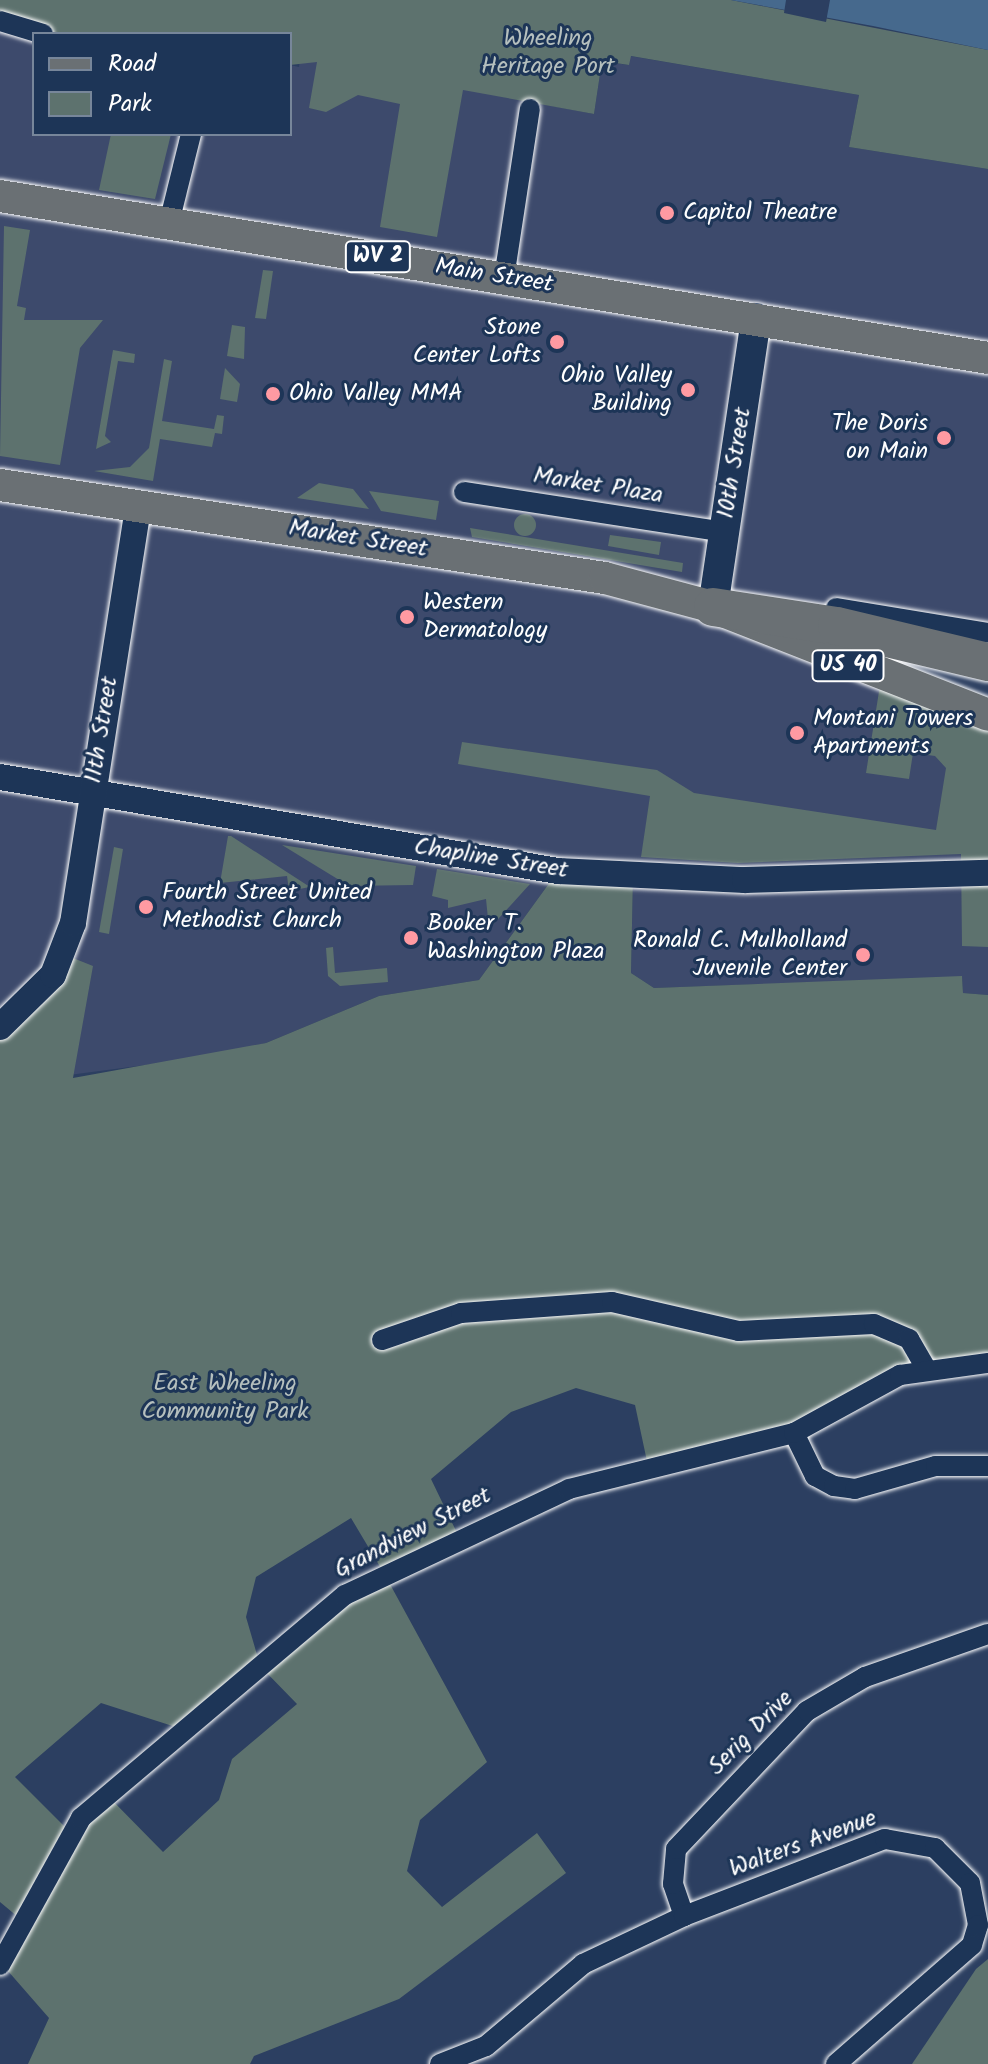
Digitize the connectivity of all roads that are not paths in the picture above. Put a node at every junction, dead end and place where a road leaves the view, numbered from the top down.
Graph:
1 (0, 21) edge
2 (36, 32) edge
3 (530, 109) dead end
4 (191, 136) edge
5 (0, 196) edge
6 (169, 223) junction
7 (504, 278) junction
8 (756, 318) junction
9 (988, 358) edge
10 (0, 485) edge
11 (464, 492) dead end
12 (138, 506) junction
13 (724, 532) junction
14 (713, 607) junction
15 (988, 633) edge
16 (988, 662) edge
17 (988, 715) edge
18 (0, 777) edge
19 (93, 791) junction
20 (988, 873) edge
21 (0, 1027) edge
22 (382, 1340) dead end
23 (988, 1363) edge
24 (926, 1369) junction
25 (794, 1433) junction
26 (988, 1466) edge
27 (988, 1634) edge
28 (684, 1916) junction
29 (0, 1965) edge
30 (487, 2055) edge
31 (440, 2064) edge
32 (836, 2064) edge

1 - 2 street
3 - 7 street
4 - 6 street
5 - 6 main road, Main Street / WV 2
6 - 7 main road, Main Street / WV 2
7 - 8 main road, Main Street / WV 2
8 - 9 main road, Main Street
8 - 13 main road, 10th Street
10 - 12 main road, Market Street
11 - 13 street, Market Plaza
12 - 14 main road, Market Street
12 - 19 street, 11th Street
13 - 14 main road, 10th Street
14 - 15 street, Market Street
14 - 16 highway
14 - 17 main road, Market Street / US 40
18 - 19 street, Chapline Street
19 - 20 street, Chapline Street
19 - 21 street, 11th Street
22 - 24 street
23 - 24 street, Grandview Street
24 - 25 street, Grandview Street
25 - 26 street
25 - 29 street, Grandview Street
27 - 28 street, Serig Drive
28 - 30 street, Walters Avenue
28 - 32 street, Walters Avenue
30 - 31 street, Walters Avenue

